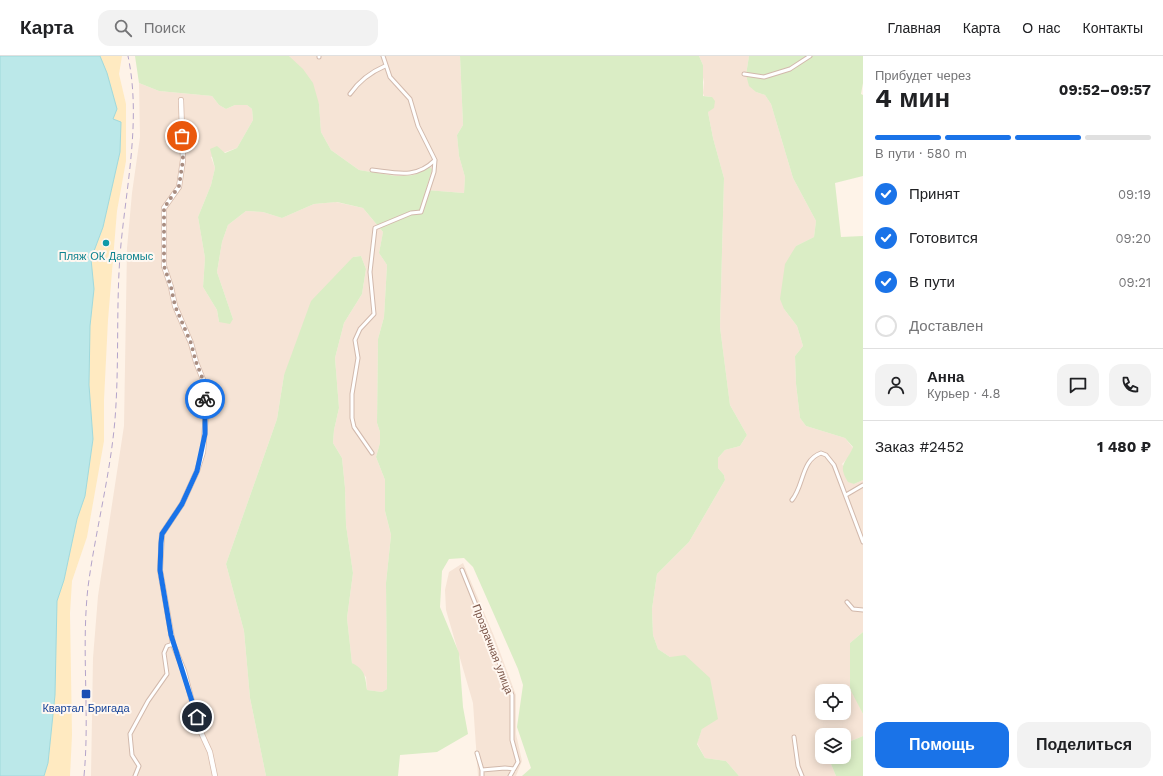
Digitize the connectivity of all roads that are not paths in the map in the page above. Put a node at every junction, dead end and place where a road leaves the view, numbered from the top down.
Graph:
1 (383, 56) edge
2 (810, 56) edge
3 (385, 66) junction
4 (744, 74) dead end
5 (350, 94) dead end
6 (181, 100) dead end
7 (435, 160) junction
8 (372, 170) dead end
9 (372, 453) dead end
10 (863, 485) edge
11 (846, 495) junction
12 (792, 500) dead end
13 (863, 542) edge
14 (462, 570) dead end
15 (847, 602) dead end
16 (863, 610) edge
17 (173, 644) junction
18 (794, 737) dead end
19 (477, 753) dead end
20 (514, 769) junction
21 (482, 770) junction
22 (135, 776) edge
23 (215, 776) edge
24 (482, 776) edge
25 (510, 776) edge
26 (802, 776) edge

1 - 3 street
2 - 4 street
3 - 5 street
3 - 7 street
6 - 17 street
7 - 8 street
7 - 9 street
10 - 11 street
11 - 12 street
11 - 13 street
14 - 20 street, Прозрачная улица
15 - 16 street
17 - 22 street
17 - 23 street
18 - 26 street
19 - 21 street
20 - 21 street
20 - 25 street, Прозрачная улица
21 - 24 street

